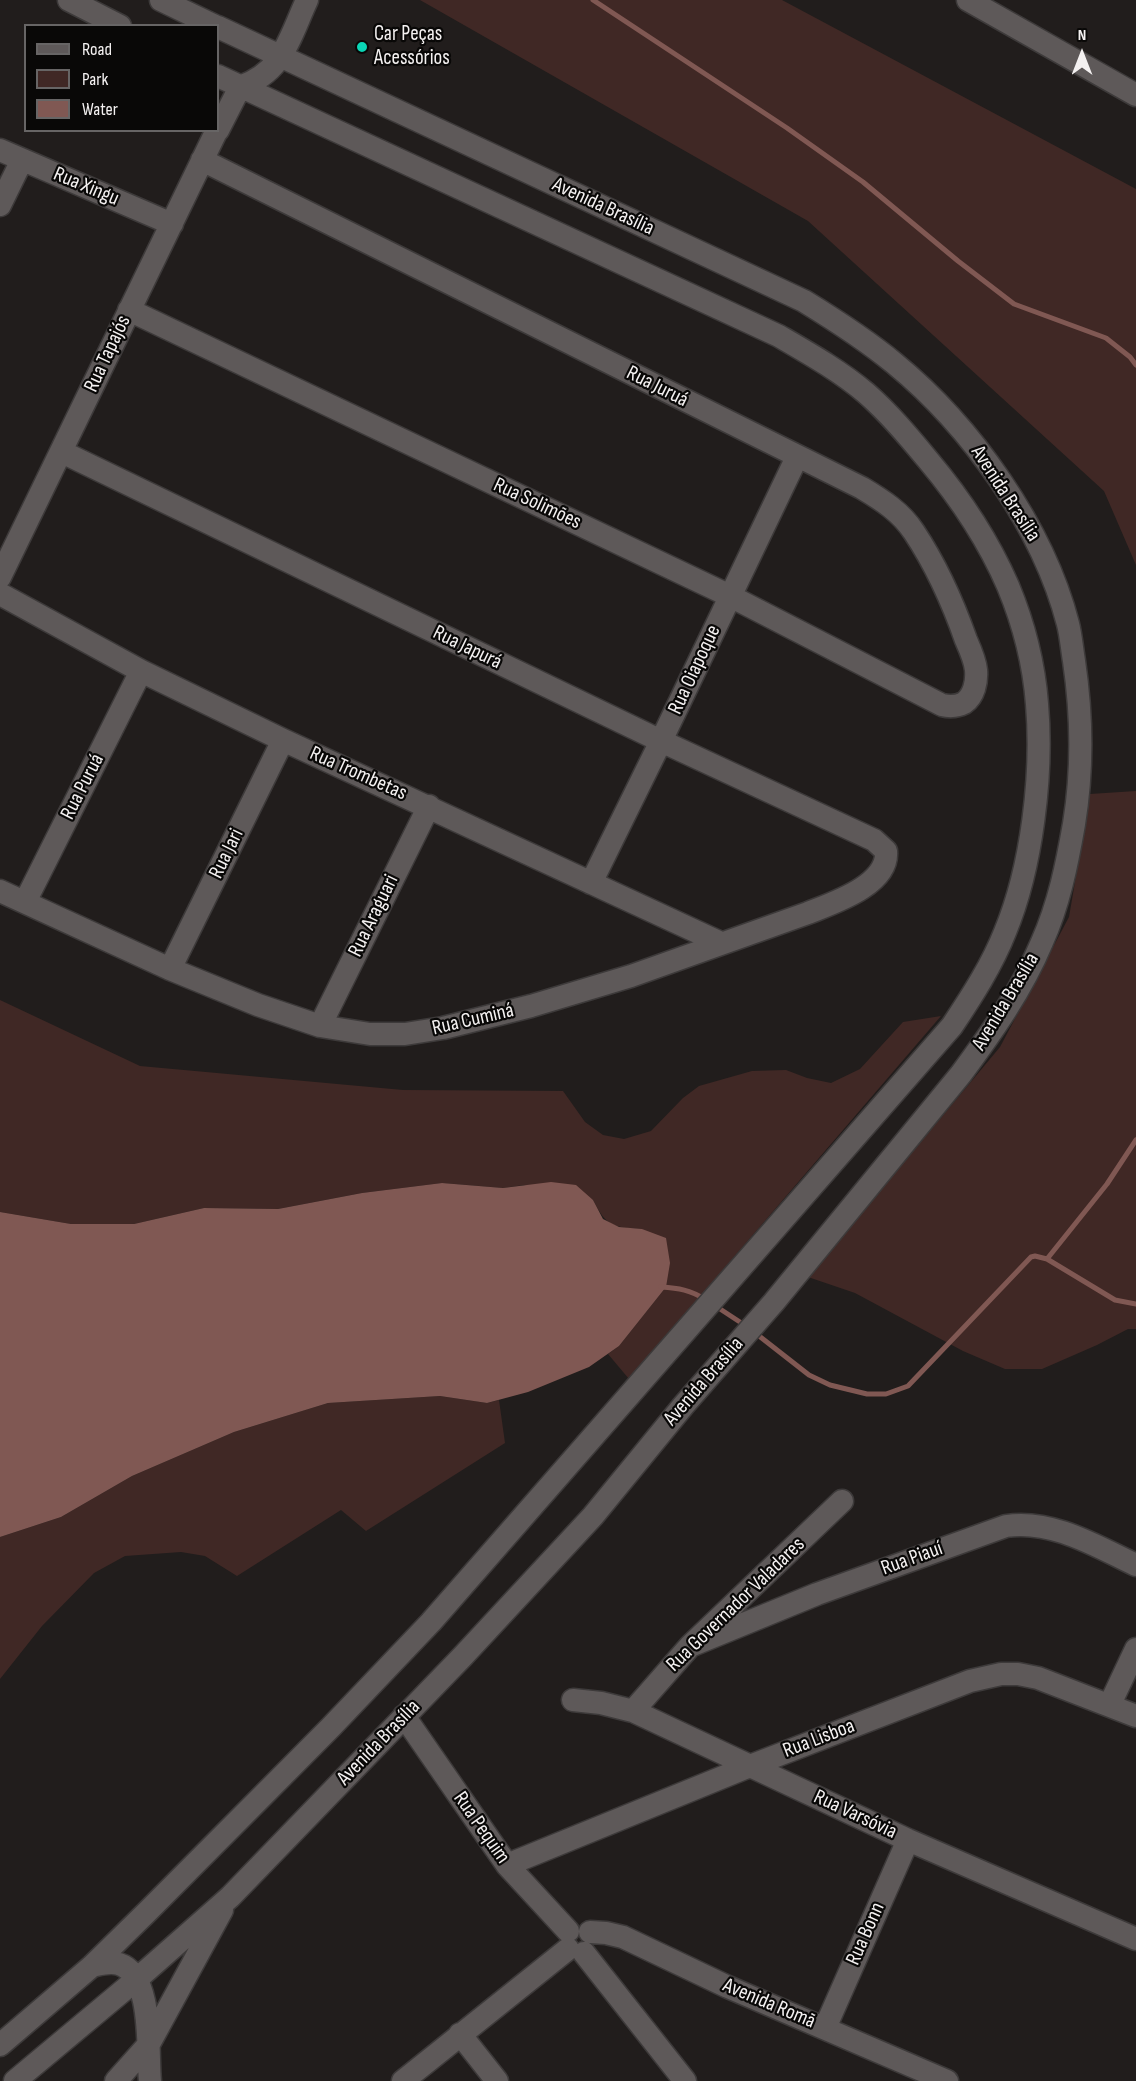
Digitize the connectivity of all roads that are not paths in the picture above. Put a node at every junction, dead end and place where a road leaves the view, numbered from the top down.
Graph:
1 (69, 0) edge
2 (105, 0) edge
3 (161, 0) edge
4 (307, 0) edge
5 (968, 0) edge
6 (117, 24) edge
7 (212, 24) edge
8 (219, 27) edge
9 (281, 57) junction
10 (219, 76) edge
11 (240, 87) junction
12 (1136, 95) edge
13 (219, 126) edge
14 (216, 132) edge
15 (0, 150) edge
16 (22, 160) junction
17 (202, 160) junction
18 (0, 205) edge
19 (172, 224) junction
20 (129, 309) junction
21 (62, 452) junction
22 (796, 457) junction
23 (0, 577) edge
24 (0, 594) edge
25 (730, 596) junction
26 (141, 671) junction
27 (942, 705) joint
28 (284, 740) junction
29 (661, 741) junction
30 (429, 806) junction
31 (874, 840) joint
32 (591, 883) junction
33 (0, 891) edge
34 (25, 902) junction
35 (721, 943) junction
36 (170, 969) junction
37 (320, 1026) junction
38 (842, 1502) dead end
39 (1136, 1565) edge
40 (690, 1646) junction
41 (1136, 1649) edge
42 (573, 1700) dead end
43 (1110, 1704) junction
44 (633, 1711) junction
45 (404, 1716) junction
46 (1136, 1716) edge
47 (750, 1766) junction
48 (908, 1840) junction
49 (507, 1865) junction
50 (230, 1897) junction
51 (1136, 1939) edge
52 (578, 1941) junction
53 (92, 1966) junction
54 (137, 1979) junction
55 (825, 2028) junction
56 (460, 2034) junction
57 (0, 2044) edge
58 (149, 2044) junction
59 (15, 2081) edge
60 (116, 2081) edge
61 (150, 2081) edge
62 (403, 2081) edge
63 (497, 2081) edge
64 (685, 2081) edge
65 (947, 2081) edge

1 - 6 street
2 - 6 street
3 - 7 street, Avenida Brasília
4 - 9 street
5 - 12 street
8 - 9 street, Avenida Brasília
9 - 11 street
9 - 45 street, Avenida Brasília
10 - 11 street, Avenida Brasília
11 - 13 street, Rua Tapajós
11 - 53 street, Avenida Brasília
14 - 17 street, Rua Tapajós
15 - 16 street, Rua Xingu
16 - 18 street
16 - 19 street, Rua Xingu
17 - 19 street, Rua Tapajós
17 - 22 street, Rua Juruá
19 - 20 street, Rua Tapajós
20 - 21 street, Rua Tapajós
20 - 25 street, Rua Solimões
21 - 23 street, Rua Tapajós
21 - 29 street, Rua Japurá
22 - 25 street, Rua Oiapoque
22 - 27 street, Rua Juruá
24 - 26 street, Rua Trombetas
25 - 27 street, Rua Solimões
25 - 29 street, Rua Oiapoque
26 - 28 street, Rua Trombetas
26 - 34 street, Rua Puruá
28 - 30 street, Rua Trombetas
28 - 36 street, Rua Jari
29 - 31 street, Rua Japurá
29 - 32 street, Rua Oiapoque
30 - 32 street, Rua Trombetas
30 - 37 street, Rua Araguari
31 - 35 street, Rua Cuminá
32 - 35 street, Rua Trombetas
33 - 34 street
34 - 36 street, Rua Cuminá
35 - 37 street, Rua Cuminá
36 - 37 street, Rua Cuminá
38 - 40 street, Rua Governador Valadares
39 - 40 street, Rua Piauí
40 - 44 street, Rua Governador Valadares
41 - 43 street
42 - 44 street, Rua Varsóvia
43 - 46 street, Rua Lisboa
43 - 47 street, Rua Lisboa
44 - 47 street, Rua Varsóvia
45 - 49 street, Rua Pequim
45 - 50 street, Avenida Brasília
47 - 48 street, Rua Varsóvia
47 - 49 street, Rua Lisboa
48 - 51 street, Rua Varsóvia
48 - 55 street, Rua Bonn
49 - 52 street, Rua Pequim
50 - 54 street, Avenida Brasília
50 - 58 street
52 - 55 street, Avenida Romã
52 - 56 street
52 - 64 street, Rua Pequim
53 - 54 street
53 - 57 street, Avenida Brasília
54 - 58 street
54 - 59 street, Avenida Brasília
55 - 65 street, Avenida Romã
56 - 62 street
56 - 63 street
58 - 60 street
58 - 61 street

